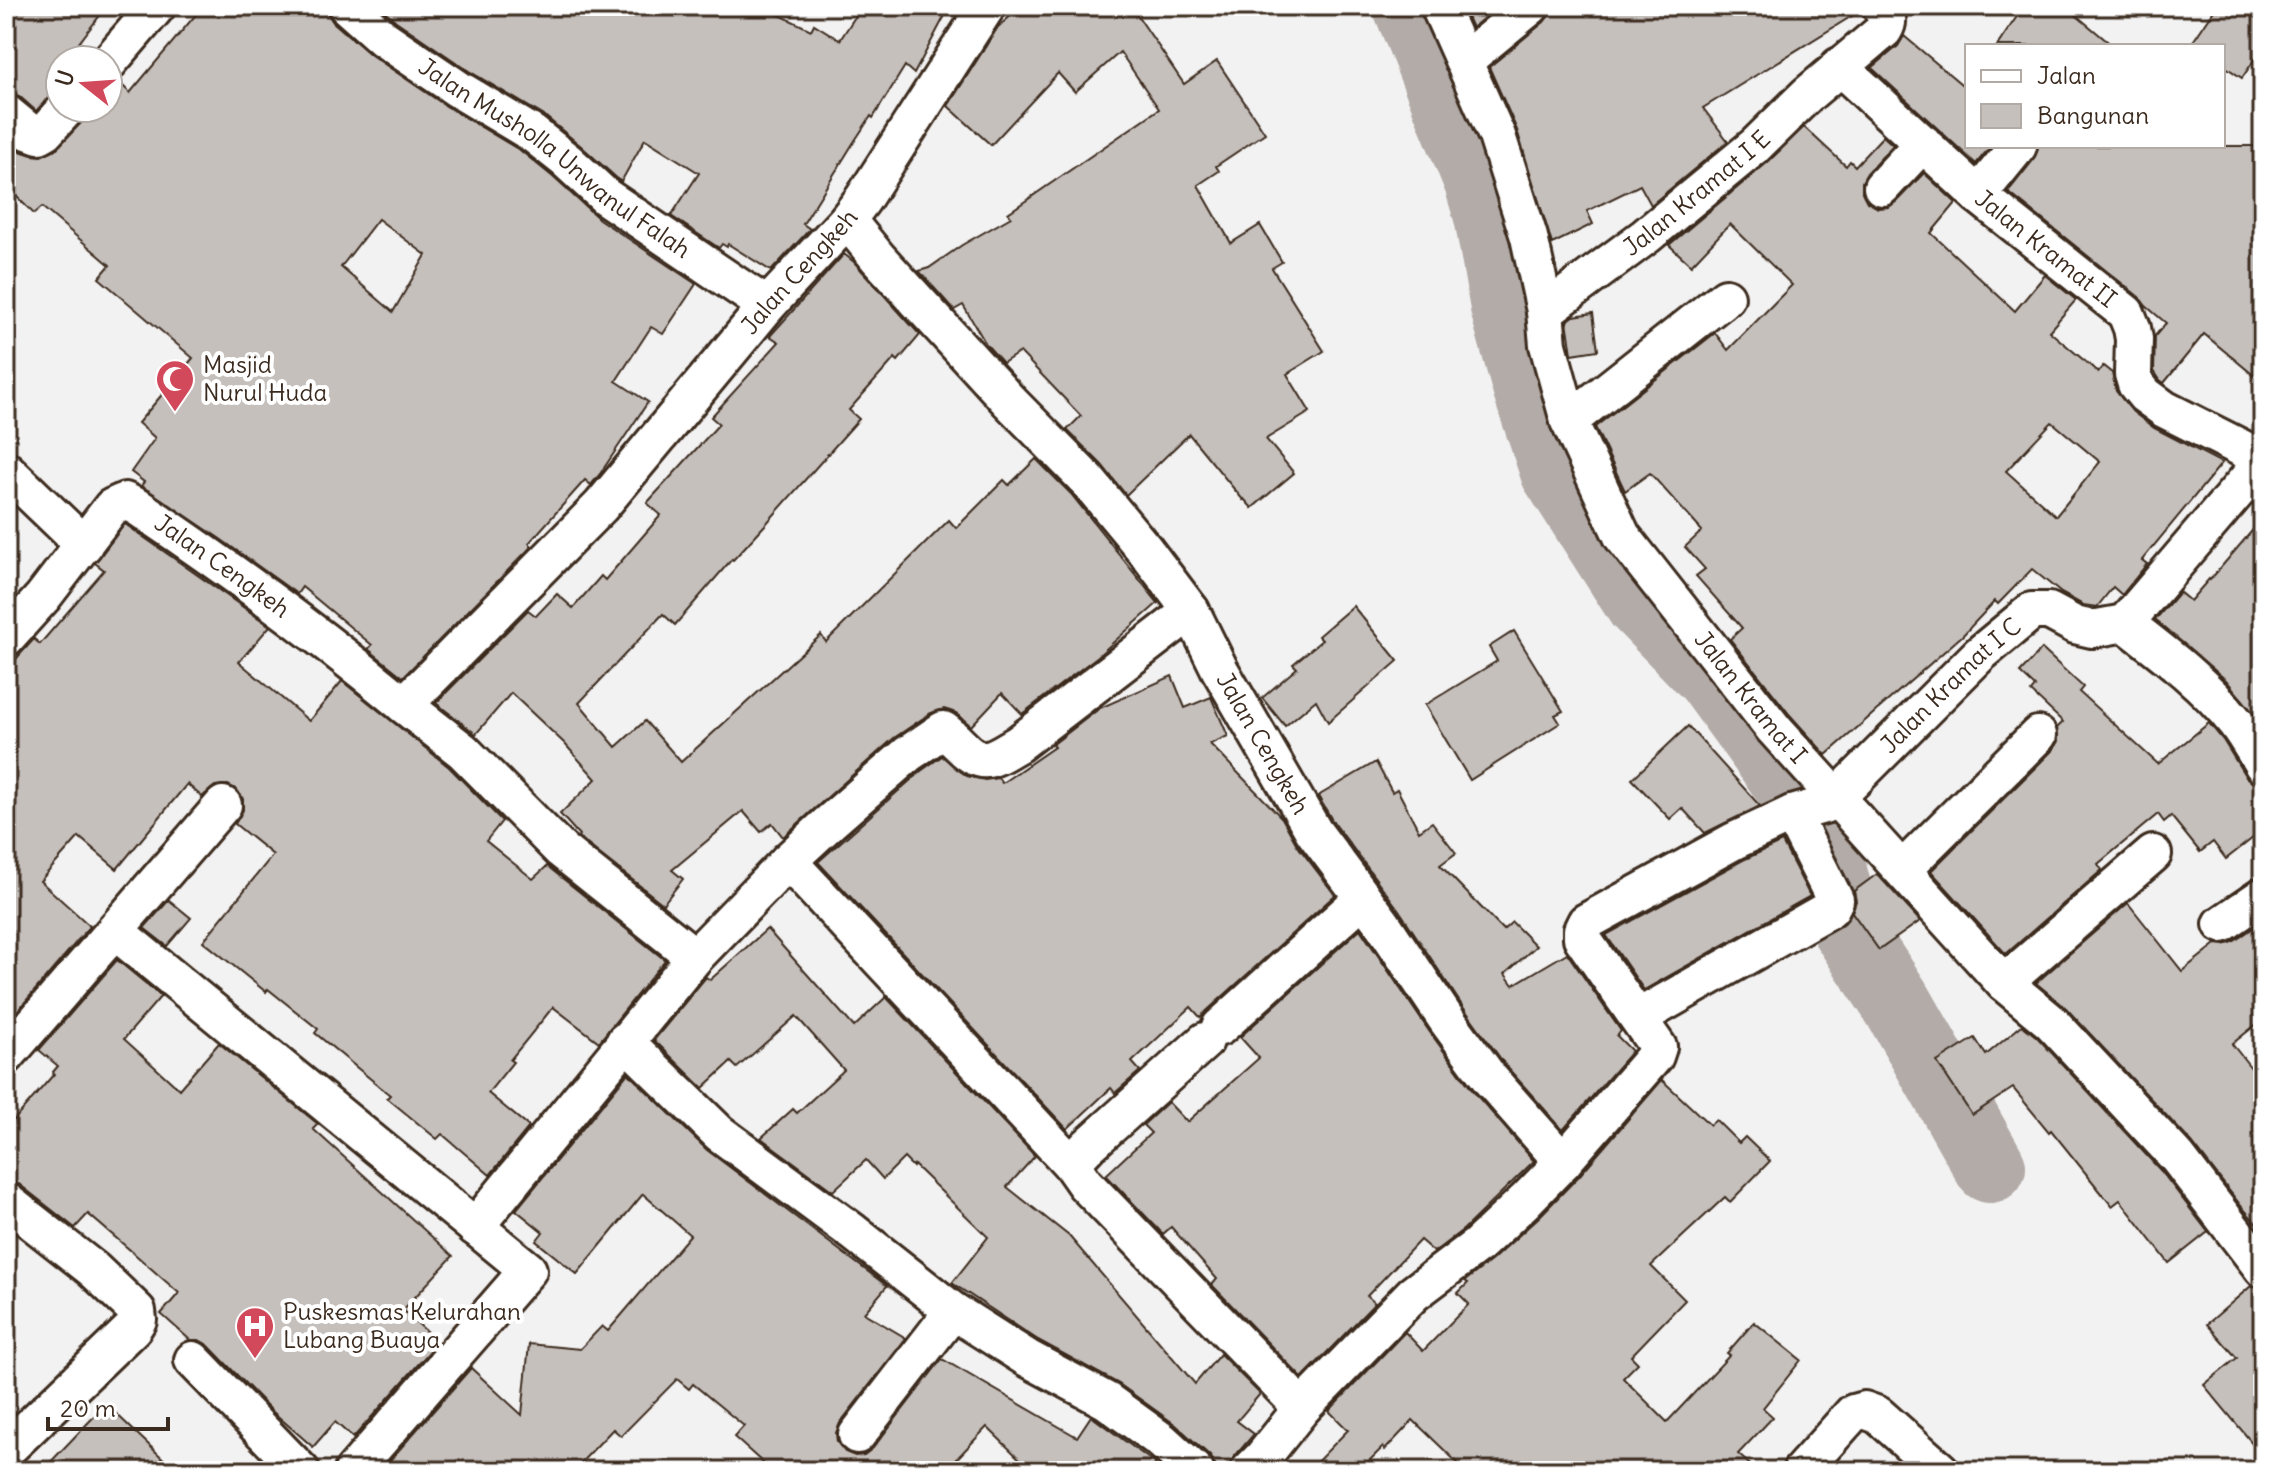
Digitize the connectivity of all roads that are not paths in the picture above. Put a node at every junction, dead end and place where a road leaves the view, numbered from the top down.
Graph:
1 (157, 6) edge
2 (347, 6) edge
3 (987, 6) edge
4 (1439, 6) edge
5 (1531, 6) edge
6 (1880, 6) edge
7 (124, 44) edge
8 (1464, 61) junction
9 (1839, 66) junction
10 (6, 113) edge
11 (52, 124) edge
12 (1923, 143) junction
13 (2016, 148) edge
14 (1882, 187) dead end
15 (1978, 195) junction
16 (847, 220) junction
17 (1726, 297) dead end
18 (767, 306) junction
19 (1545, 311) junction
20 (1569, 421) junction
21 (2263, 460) edge
22 (6, 470) edge
23 (84, 545) junction
24 (1191, 611) junction
25 (2125, 623) junction
26 (6, 638) edge
27 (404, 705) junction
28 (2038, 735) dead end
29 (2263, 765) edge
30 (223, 805) dead end
31 (1813, 807) junction
32 (2153, 854) dead end
33 (788, 861) junction
34 (1903, 869) junction
35 (2263, 896) edge
36 (1363, 898) junction
37 (2222, 924) dead end
38 (115, 931) junction
39 (695, 957) junction
40 (2004, 983) junction
41 (1639, 1017) junction
42 (625, 1041) junction
43 (6, 1056) edge
44 (1563, 1162) junction
45 (1071, 1164) junction
46 (6, 1201) edge
47 (475, 1227) junction
48 (2263, 1269) edge
49 (953, 1311) junction
50 (193, 1360) dead end
51 (1302, 1408) junction
52 (857, 1435) dead end
53 (6, 1450) edge
54 (301, 1471) edge
55 (353, 1471) edge
56 (1195, 1471) edge
57 (1249, 1471) edge
58 (1801, 1471) edge
59 (1941, 1471) edge

1 - 7 street
2 - 18 street, Jalan Musholla Unwanul Falah
3 - 16 street
4 - 8 street, Jalan Kramat I
5 - 8 street
6 - 9 street, Jalan Kramat I E
8 - 19 street, Jalan Kramat I
9 - 12 street, Jalan Kramat II
9 - 19 street, Jalan Kramat I E
10 - 11 street
12 - 14 street
12 - 15 street, Jalan Kramat II
13 - 15 street
15 - 21 street, Jalan Kramat II
16 - 18 street, Jalan Cengkeh
16 - 24 street, Jalan Cengkeh
17 - 20 street
18 - 27 street, Jalan Cengkeh
19 - 20 street, Jalan Kramat I
20 - 31 street, Jalan Kramat I
21 - 25 street
22 - 23 street
23 - 26 street, Jalan Cengkeh
23 - 27 street, Jalan Cengkeh
24 - 33 street
24 - 36 street, Jalan Cengkeh
25 - 29 street
25 - 31 street, Jalan Kramat I C
27 - 39 street
28 - 34 street
30 - 38 street
31 - 34 street, Jalan Kramat I
31 - 41 street
31 - 41 street
32 - 40 street
33 - 39 street
33 - 45 street
34 - 40 street, Jalan Kramat I
35 - 37 street
36 - 44 street, Jalan Cengkeh
36 - 45 street
38 - 43 street
38 - 47 street
39 - 42 street
40 - 48 street, Jalan Kramat I
41 - 44 street
42 - 47 street
42 - 49 street
44 - 51 street
45 - 51 street
46 - 53 street
47 - 55 street
49 - 52 street
49 - 56 street
50 - 54 street
51 - 57 street
58 - 59 street

